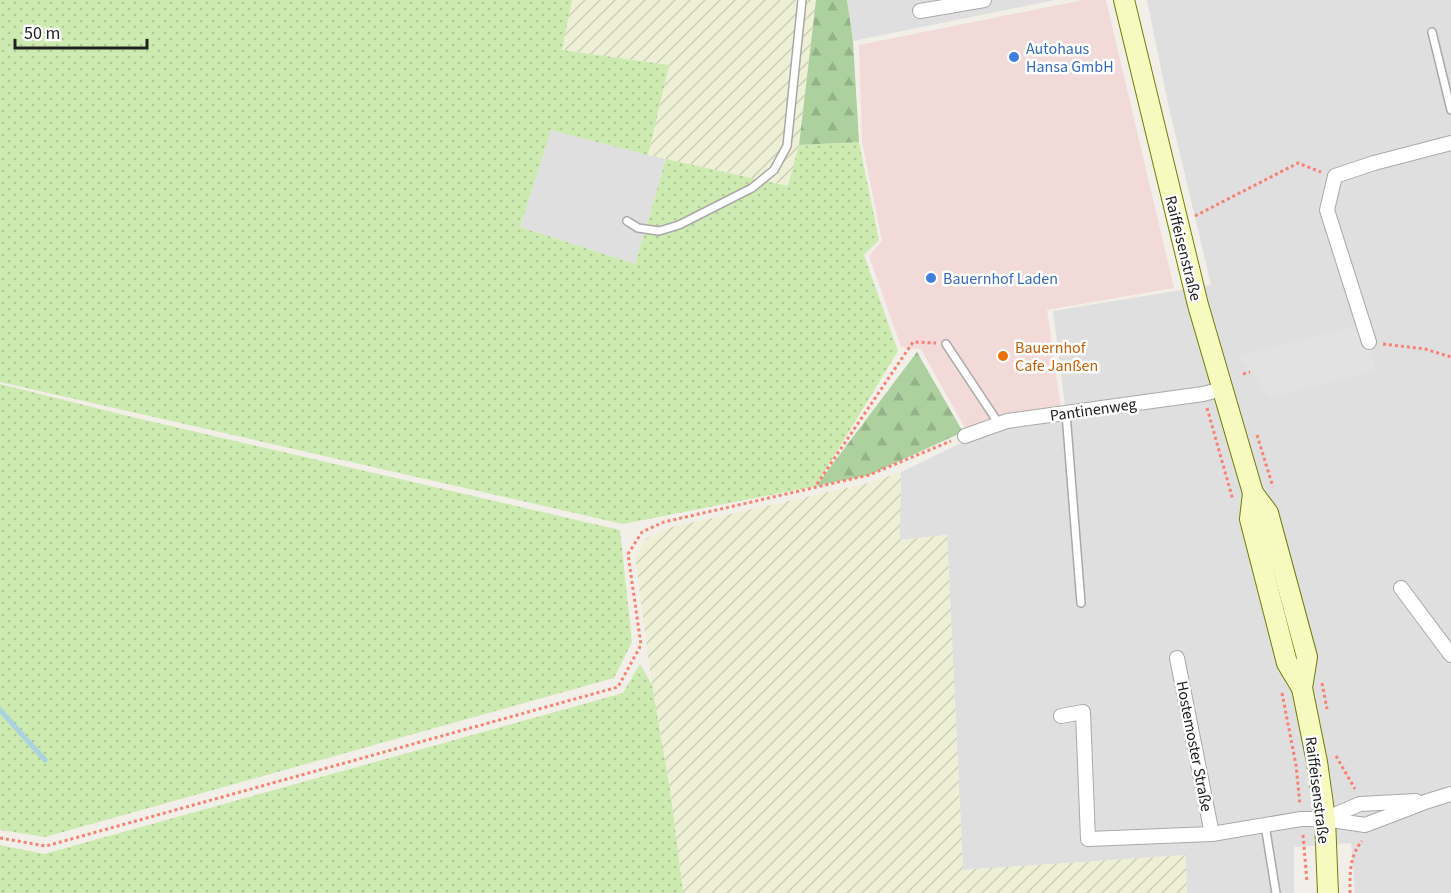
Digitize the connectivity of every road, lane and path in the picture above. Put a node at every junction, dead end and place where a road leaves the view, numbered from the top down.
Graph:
1 (802, 0) edge
2 (984, 0) edge
3 (1124, 0) edge
4 (920, 11) dead end
5 (1432, 32) dead end
6 (1451, 110) edge
7 (1451, 143) edge
8 (1335, 176) junction
9 (1191, 219) dead end
10 (627, 221) dead end
11 (1369, 342) joint
12 (946, 344) joint
13 (1451, 357) edge
14 (1250, 372) dead end
15 (1243, 374) dead end
16 (1222, 389) junction
17 (1066, 413) junction
18 (999, 424) junction
19 (965, 436) joint
20 (816, 486) junction
21 (1401, 588) dead end
22 (1081, 603) dead end
23 (1451, 655) edge
24 (1177, 658) dead end
25 (1061, 716) dead end
26 (1296, 765) dead end
27 (1451, 794) edge
28 (1428, 801) junction
29 (1301, 819) junction
30 (1325, 819) junction
31 (1265, 825) junction
32 (1365, 825) junction
33 (1212, 834) junction
34 (0, 838) edge
35 (1307, 883) dead end
36 (1276, 893) edge
37 (1328, 893) edge
38 (1350, 893) edge

1 - 10 lane
2 - 4 street
3 - 16 street, Raiffeisenstraße
5 - 6 lane
7 - 8 street
8 - 9 path
8 - 11 street
11 - 13 path
12 - 18 lane
12 - 20 path
14 - 15 path
16 - 17 street, Pantinenweg
16 - 30 street, Raiffeisenstraße
17 - 18 street, Pantinenweg
17 - 22 lane
18 - 19 street, Pantinenweg
19 - 20 path
20 - 34 path
21 - 23 street
24 - 33 street, Hostemoster Straße
25 - 33 street, Hostemoster Straße
26 - 29 path
27 - 28 street
28 - 30 street
28 - 32 street
29 - 30 street, Hostemoster Straße
29 - 31 street, Hostemoster Straße
29 - 35 path
30 - 32 street
30 - 37 street, Raiffeisenstraße
31 - 33 street, Hostemoster Straße
31 - 36 lane
32 - 38 path

